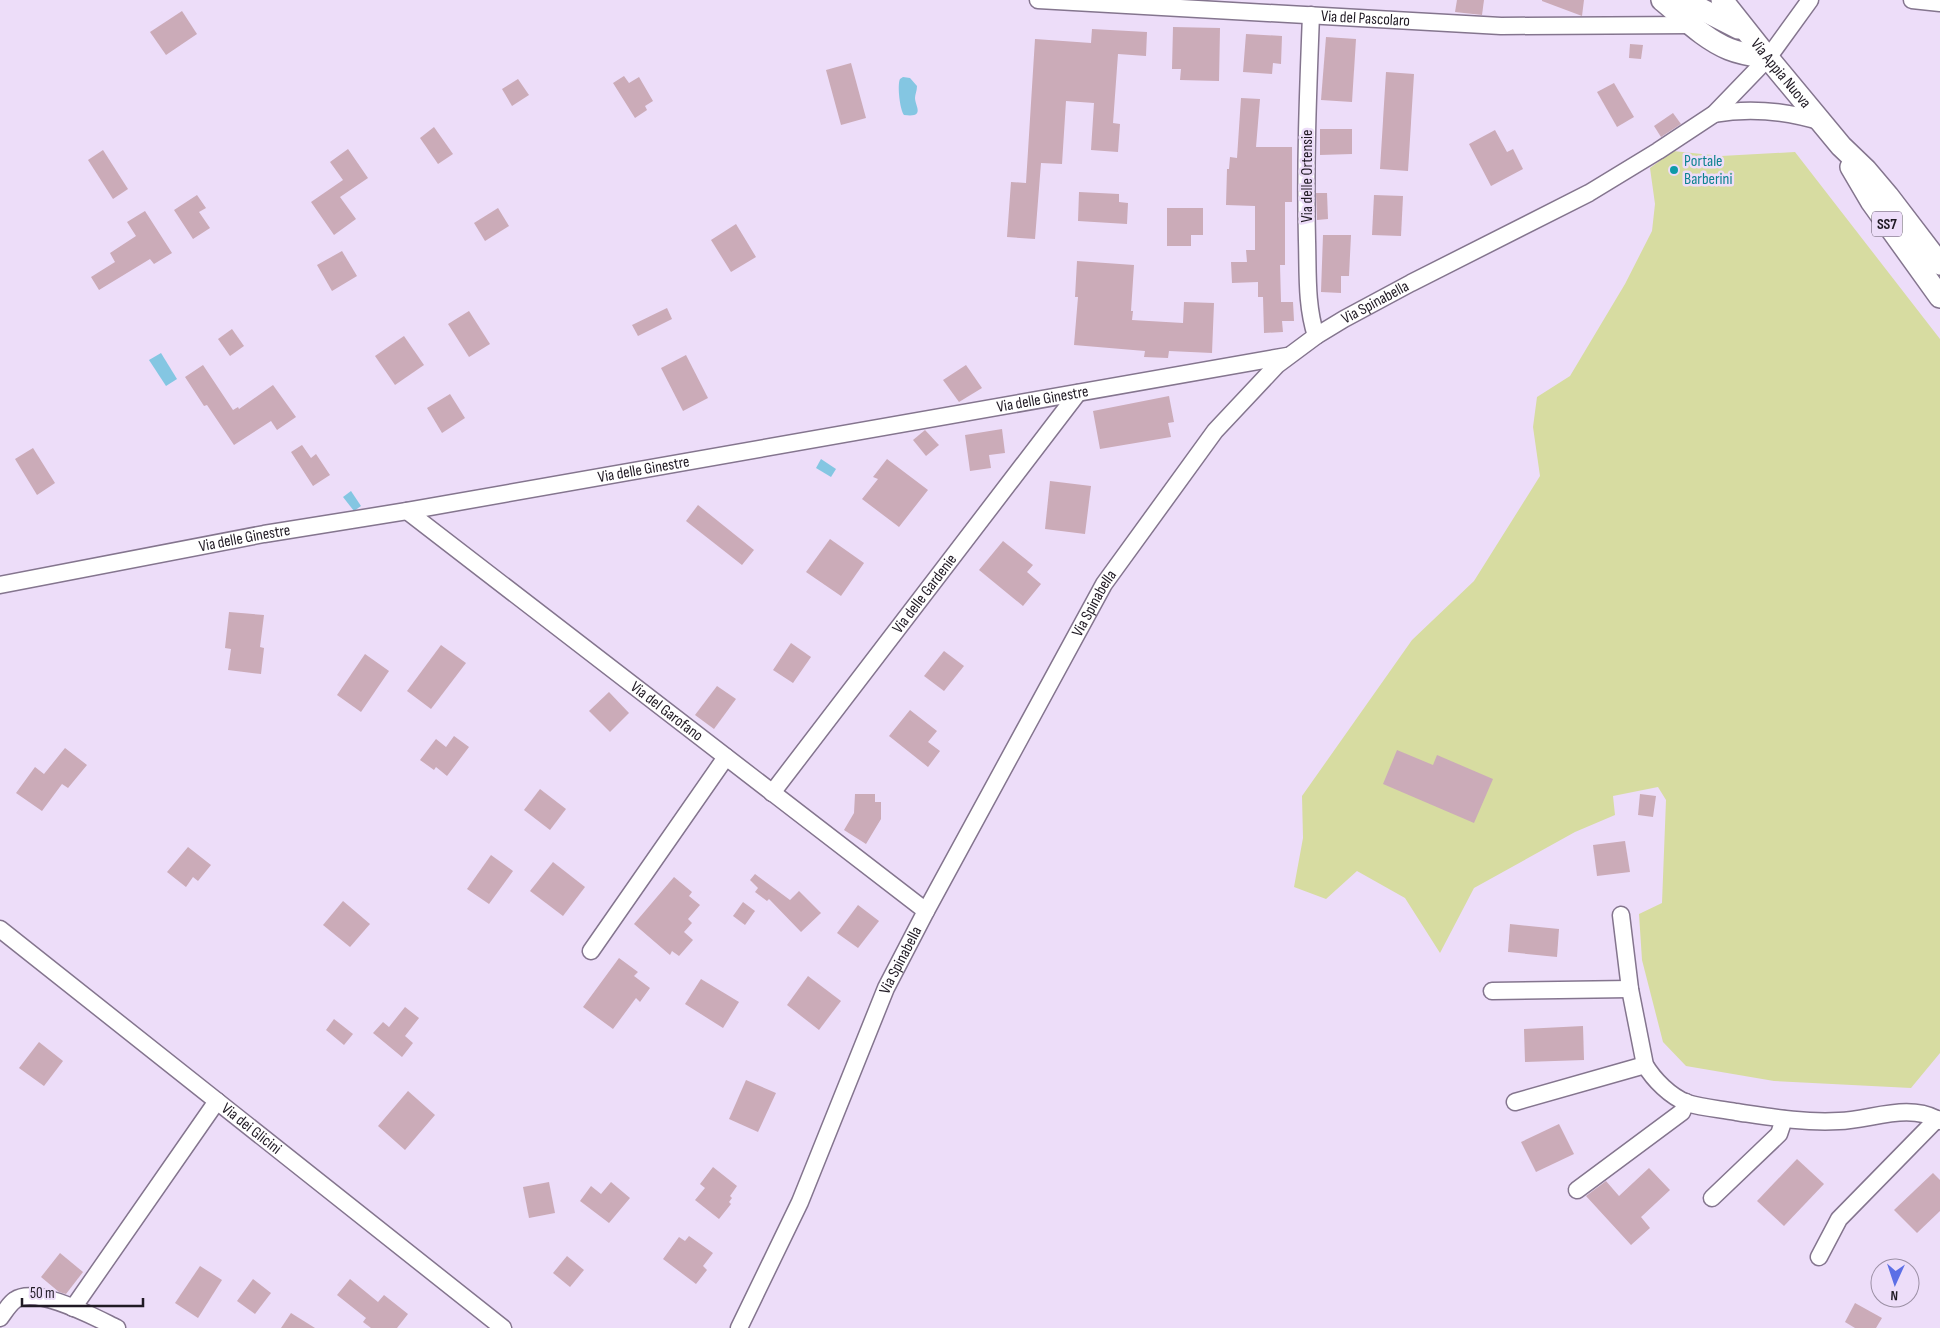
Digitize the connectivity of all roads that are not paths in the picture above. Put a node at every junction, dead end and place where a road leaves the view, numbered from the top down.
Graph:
1 (1038, 0) edge
2 (1662, 0) edge
3 (1722, 0) edge
4 (1810, 0) edge
5 (1912, 0) edge
6 (1940, 3) edge
7 (1311, 15) junction
8 (1692, 25) junction
9 (1747, 32) junction
10 (1768, 58) junction
11 (1714, 114) junction
12 (1822, 122) junction
13 (1841, 146) junction
14 (1940, 264) edge
15 (1940, 297) edge
16 (1316, 336) junction
17 (1287, 356) junction
18 (1078, 393) junction
19 (407, 512) junction
20 (0, 585) edge
21 (726, 757) junction
22 (772, 793) junction
23 (926, 911) junction
24 (1621, 915) dead end
25 (0, 929) edge
26 (591, 951) dead end
27 (1630, 989) junction
28 (1492, 991) dead end
29 (1645, 1065) junction
30 (217, 1101) junction
31 (1516, 1102) dead end
32 (1686, 1102) junction
33 (1784, 1119) junction
34 (1938, 1120) edge
35 (1577, 1190) dead end
36 (1712, 1198) dead end
37 (1818, 1257) dead end
38 (73, 1308) junction
39 (0, 1318) edge
40 (117, 1328) edge
41 (503, 1328) edge
42 (739, 1328) edge

1 - 7 street, Via del Pascolaro
2 - 8 main road
2 - 9 main road
3 - 9 main road, Via Appia Nuova / SS7
4 - 10 street, Via Spinabella
5 - 6 street
7 - 8 street, Via del Pascolaro
7 - 16 street, Via delle Ortensie
8 - 10 main road
9 - 10 main road, Via Appia Nuova / SS7
10 - 11 street, Via Spinabella
10 - 12 main road, Via Appia Nuova / SS7
11 - 12 street, Via Spinabella
11 - 16 street, Via Spinabella
12 - 13 main road, Via Appia Nuova / SS7
13 - 14 main road, Via Appia Nuova / SS7
13 - 15 main road, Via Appia Nuova / SS7
16 - 17 street, Via Spinabella
17 - 18 street, Via delle Ginestre
17 - 23 street, Via Spinabella
18 - 19 street, Via delle Ginestre
18 - 22 street, Via delle Gardenie
19 - 20 street, Via delle Ginestre
19 - 21 street, Via del Garofano
21 - 22 street, Via del Garofano
21 - 26 street
22 - 23 street, Via del Garofano
23 - 42 street, Via Spinabella
24 - 27 street
25 - 30 street, Via dei Glicini
27 - 28 street
27 - 29 street
29 - 31 street
29 - 32 street
30 - 38 street
30 - 41 street, Via dei Glicini
32 - 33 street
32 - 35 street
33 - 34 street
33 - 36 street
34 - 37 street
38 - 39 street
38 - 40 street

